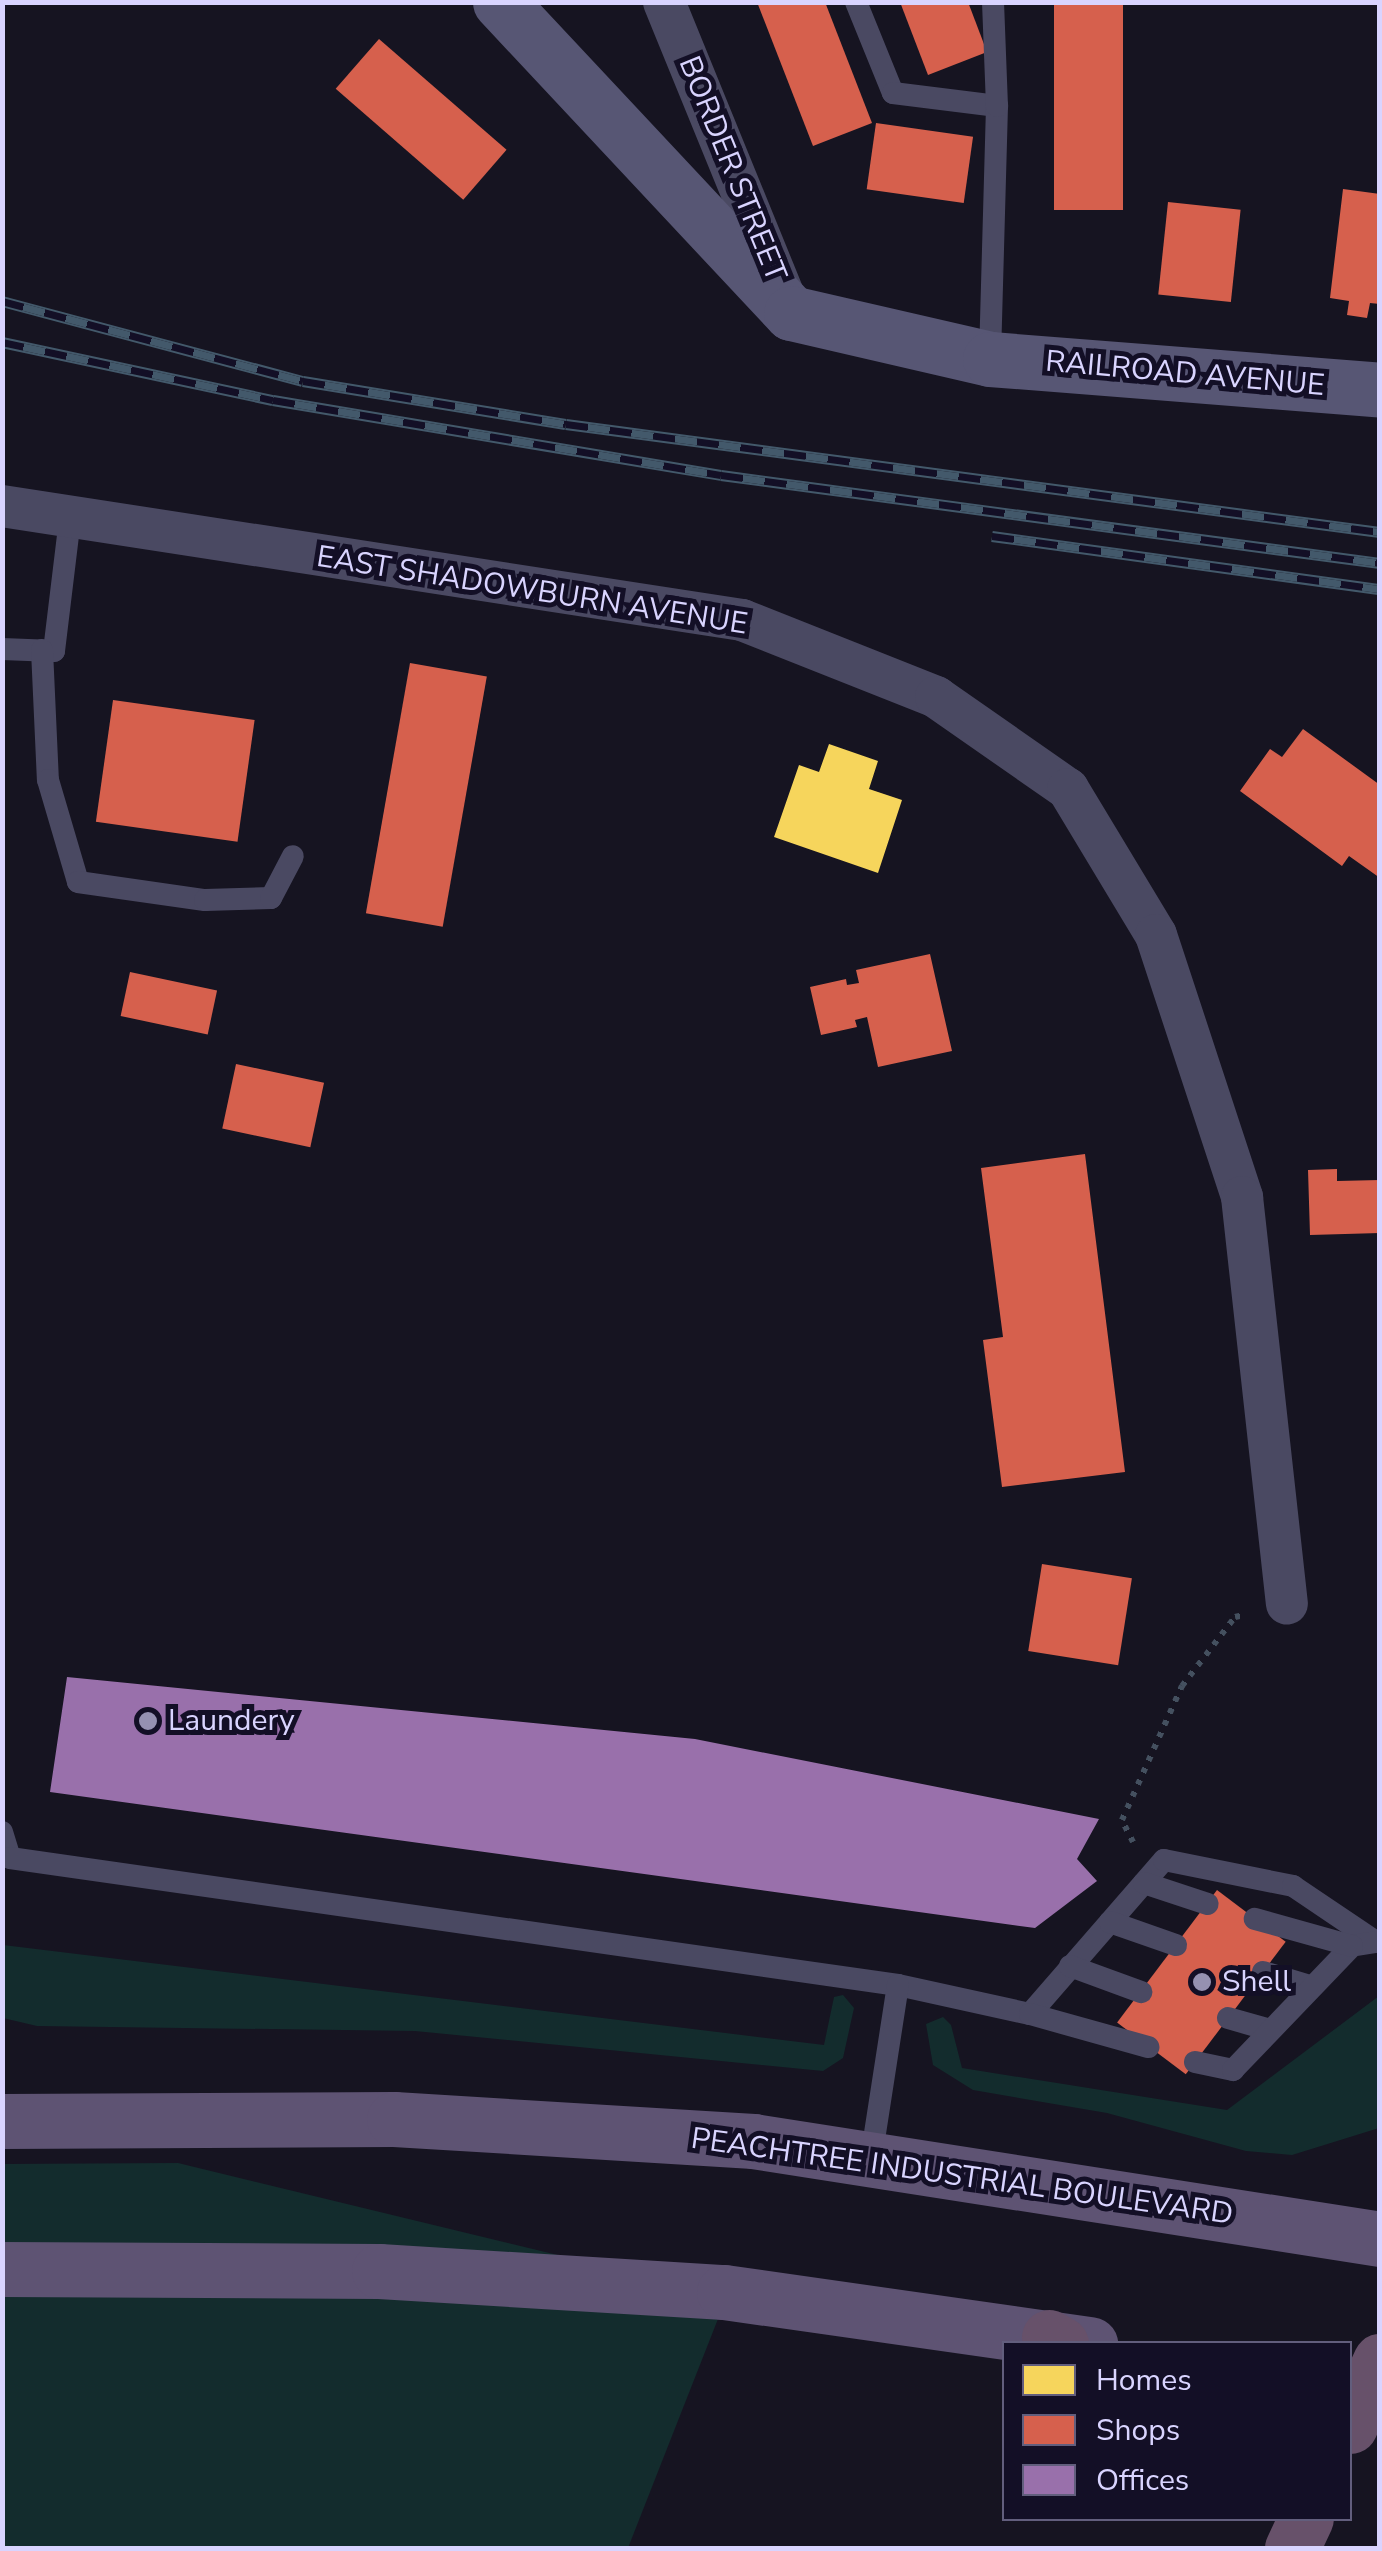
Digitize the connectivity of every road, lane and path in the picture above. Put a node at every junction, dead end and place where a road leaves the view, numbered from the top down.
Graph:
1 (500, 2) edge
2 (664, 2) edge
3 (856, 2) edge
4 (993, 2) edge
5 (997, 106) junction
6 (791, 313) junction
7 (990, 359) junction
8 (1380, 390) edge
9 (2, 506) edge
10 (70, 519) junction
11 (2, 649) edge
12 (42, 650) junction
13 (293, 856) dead end
14 (1287, 1604) joint
15 (2, 1832) edge
16 (1164, 1860) junction
17 (1144, 1884) junction
18 (1208, 1904) dead end
19 (1255, 1919) dead end
20 (1110, 1922) junction
21 (1378, 1942) edge
22 (1176, 1945) dead end
23 (1352, 1946) junction
24 (1070, 1966) junction
25 (1263, 1972) dead end
26 (898, 1985) junction
27 (1310, 1986) junction
28 (1141, 1992) dead end
29 (1030, 2014) junction
30 (1228, 2018) dead end
31 (1270, 2030) junction
32 (1148, 2047) dead end
33 (1195, 2062) dead end
34 (2, 2122) edge
35 (871, 2159) junction
36 (1380, 2239) edge
37 (2, 2269) edge
38 (1066, 2341) edge
39 (1258, 2521) edge
40 (1305, 2521) edge
41 (1262, 2548) edge
42 (1292, 2548) edge

1 - 6 street
2 - 6 street, BORDER STREET
3 - 5 lane
4 - 5 lane
5 - 7 lane
6 - 7 street, BORDER STREET
7 - 8 street, RAILROAD AVENUE
9 - 10 street, EAST SHADOWBURN AVENUE
10 - 12 lane
10 - 14 street, EAST SHADOWBURN AVENUE
11 - 12 lane
12 - 13 lane
14 - 16 path
15 - 26 lane
16 - 17 lane
16 - 21 lane
17 - 18 lane
17 - 20 lane
19 - 23 lane
20 - 22 lane
20 - 24 lane
21 - 23 lane
23 - 27 lane
24 - 28 lane
24 - 29 lane
25 - 27 lane
26 - 29 lane
26 - 35 lane
27 - 31 lane
29 - 32 lane
30 - 31 lane
31 - 33 lane
34 - 35 main road, PEACHTREE INDUSTRIAL BOULEVARD
35 - 36 main road, PEACHTREE INDUSTRIAL BOULEVARD
37 - 38 main road
39 - 41 highway
40 - 42 highway

